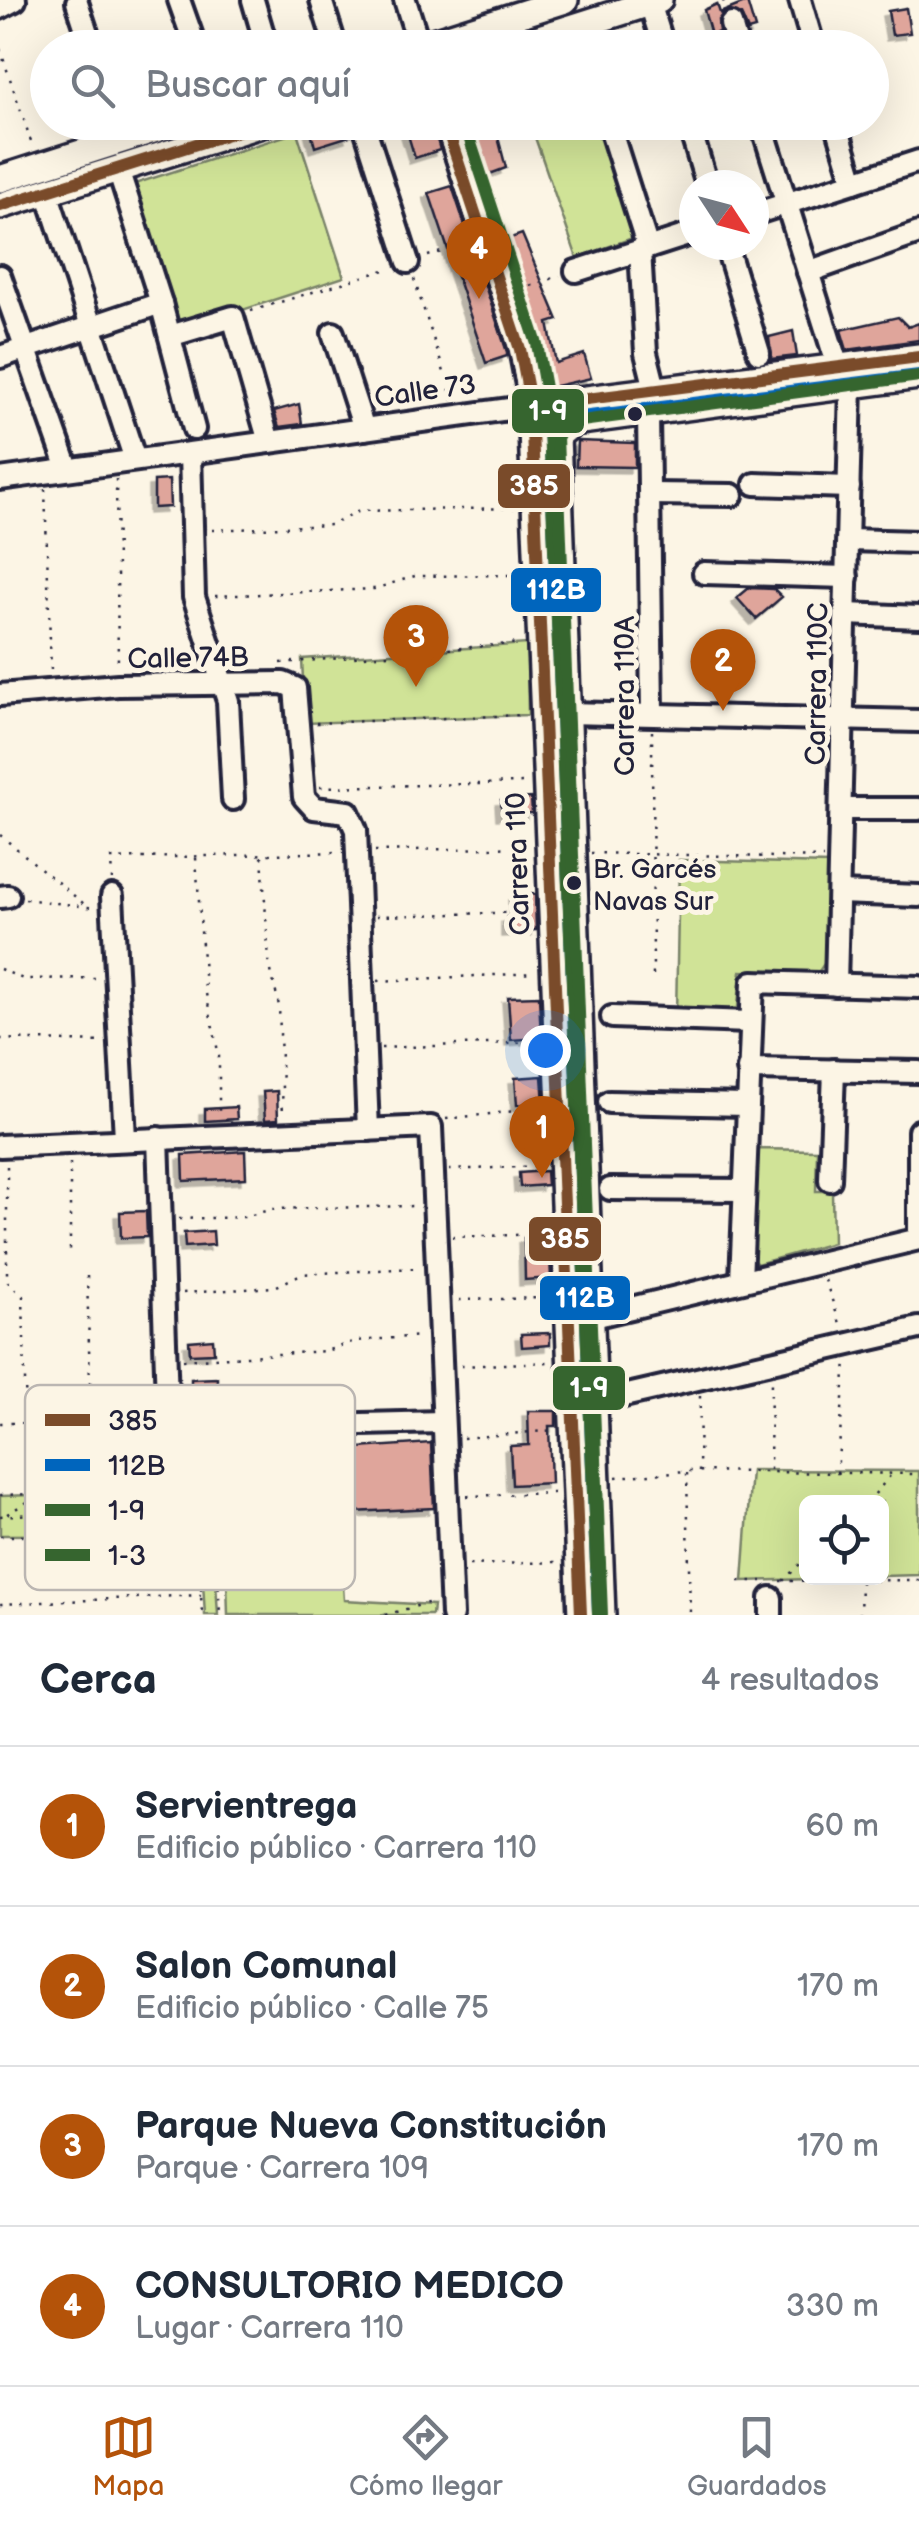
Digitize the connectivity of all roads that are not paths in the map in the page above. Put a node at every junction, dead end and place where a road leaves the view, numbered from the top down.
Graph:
1 (15, 0) edge
2 (180, 0) edge
3 (253, 0) edge
4 (321, 0) edge
5 (405, 0) edge
6 (566, 0) edge
7 (800, 0) edge
8 (77, 2) edge
9 (655, 2) edge
10 (536, 4) edge
11 (0, 8) edge
12 (731, 24) dead end
13 (86, 30) edge
14 (190, 30) edge
15 (262, 30) edge
16 (330, 30) edge
17 (413, 30) edge
18 (465, 30) edge
19 (566, 30) edge
20 (660, 30) edge
21 (733, 30) edge
22 (809, 30) edge
23 (98, 140) edge
24 (212, 140) edge
25 (369, 140) edge
26 (451, 140) edge
27 (613, 140) edge
28 (693, 140) edge
29 (768, 140) edge
30 (841, 140) edge
31 (919, 161) edge
32 (118, 170) junction
33 (702, 170) edge
34 (0, 179) edge
35 (854, 182) junction
36 (48, 192) junction
37 (787, 203) junction
38 (0, 206) edge
39 (769, 209) edge
40 (919, 234) edge
41 (679, 238) edge
42 (644, 249) junction
43 (731, 260) edge
44 (408, 262) road end
45 (576, 271) road end
46 (808, 272) junction
47 (0, 276) edge
48 (161, 303) junction
49 (89, 328) junction
50 (333, 332) dead end
51 (170, 336) junction
52 (25, 349) junction
53 (759, 353) dead end
54 (0, 356) edge
55 (919, 357) edge
56 (845, 376) junction
57 (919, 376) edge
58 (651, 401) junction
59 (532, 406) junction
60 (194, 429) dead end
61 (364, 429) junction
62 (560, 432) joint
63 (269, 442) junction
64 (190, 453) junction
65 (125, 462) junction
66 (68, 470) junction
67 (0, 479) edge
68 (755, 484) dead end
69 (849, 486) junction
70 (650, 494) junction
71 (732, 494) dead end
72 (848, 540) junction
73 (919, 542) edge
74 (704, 572) dead end
75 (847, 577) junction
76 (846, 614) junction
77 (919, 617) edge
78 (224, 684) junction
79 (0, 695) edge
80 (652, 712) junction
81 (566, 714) junction
82 (843, 718) junction
83 (919, 721) edge
84 (232, 799) dead end
85 (841, 808) junction
86 (919, 809) edge
87 (839, 893) junction
88 (919, 896) edge
89 (112, 902) road end
90 (836, 985) junction
91 (919, 987) edge
92 (612, 1017) dead end
93 (749, 1022) junction
94 (748, 1069) junction
95 (834, 1070) junction
96 (919, 1072) edge
97 (609, 1102) dead end
98 (746, 1104) junction
99 (368, 1130) junction
100 (919, 1130) edge
101 (125, 1138) junction
102 (158, 1138) junction
103 (4, 1146) edge
104 (830, 1180) dead end
105 (610, 1189) dead end
106 (744, 1190) junction
107 (919, 1239) edge
108 (741, 1280) junction
109 (590, 1318) junction
110 (919, 1328) edge
111 (167, 1385) edge
112 (592, 1402) junction
113 (355, 1429) edge
114 (442, 1431) junction
115 (577, 1439) junction
116 (452, 1607) edge
117 (581, 1615) edge
118 (602, 1615) edge

1 - 11 street
2 - 14 street
3 - 15 street
4 - 16 street
5 - 17 street
6 - 10 main road
7 - 22 street
8 - 13 street
9 - 19 main road
9 - 20 street
10 - 18 main road
12 - 21 street
23 - 34 main road
24 - 32 main road
25 - 44 street
26 - 59 street, Carrera 110
27 - 42 street
28 - 33 street
29 - 37 street, Carrera 110C
30 - 35 street
31 - 35 street
32 - 36 main road
32 - 48 street
35 - 37 street
36 - 38 main road
36 - 49 street
37 - 39 street
37 - 46 street, Carrera 110C
40 - 46 street
41 - 42 street
42 - 45 street
42 - 58 street, Carrera 110A
43 - 53 street
46 - 56 street, Carrera 110C
47 - 52 street
48 - 49 street
48 - 51 street
49 - 52 street
49 - 65 street
50 - 61 street
51 - 60 street
51 - 63 street
52 - 54 street
52 - 66 street
55 - 56 main road, Calle 73
56 - 57 main road, Calle 73
56 - 58 main road, Calle 73
56 - 69 street, Carrera 110C
58 - 59 main road, Calle 73
58 - 62 main road, Calle 73
58 - 70 street, Carrera 110A
59 - 61 street, Calle 73
59 - 115 main road, Carrera 110
61 - 63 street, Calle 73
62 - 81 main road, Carrera 110
63 - 64 street, Calle 73
64 - 65 street, Calle 73
64 - 78 street
65 - 66 street, Calle 73
66 - 67 street, Calle 73
68 - 69 street
69 - 72 street, Carrera 110C
70 - 71 street
70 - 80 street, Carrera 110A
72 - 73 street
72 - 75 street, Carrera 110C
74 - 75 street
75 - 76 street, Carrera 110C
76 - 77 street
76 - 82 street, Carrera 110C
78 - 79 street, Calle 74B
78 - 84 street
78 - 99 street, Calle 74B
80 - 81 street
80 - 82 street
81 - 109 main road, Carrera 110
82 - 83 street
82 - 85 street, Carrera 110C
85 - 86 street
85 - 87 street, Carrera 110C
87 - 88 street
87 - 90 street, Carrera 110C
89 - 101 street
90 - 91 street
90 - 93 street
92 - 93 street
93 - 94 street
94 - 95 street
94 - 98 street
95 - 96 street
95 - 104 street
97 - 98 street
98 - 106 street
99 - 102 street
99 - 114 street
100 - 107 street
101 - 102 street
101 - 103 street
102 - 111 street
105 - 106 street
106 - 108 street
107 - 108 street
108 - 109 street
109 - 112 main road, Carrera 110
110 - 112 street
112 - 115 main road, Carrera 110
113 - 114 street
114 - 116 street
115 - 117 main road, Carrera 110
115 - 118 main road, Carrera 110

